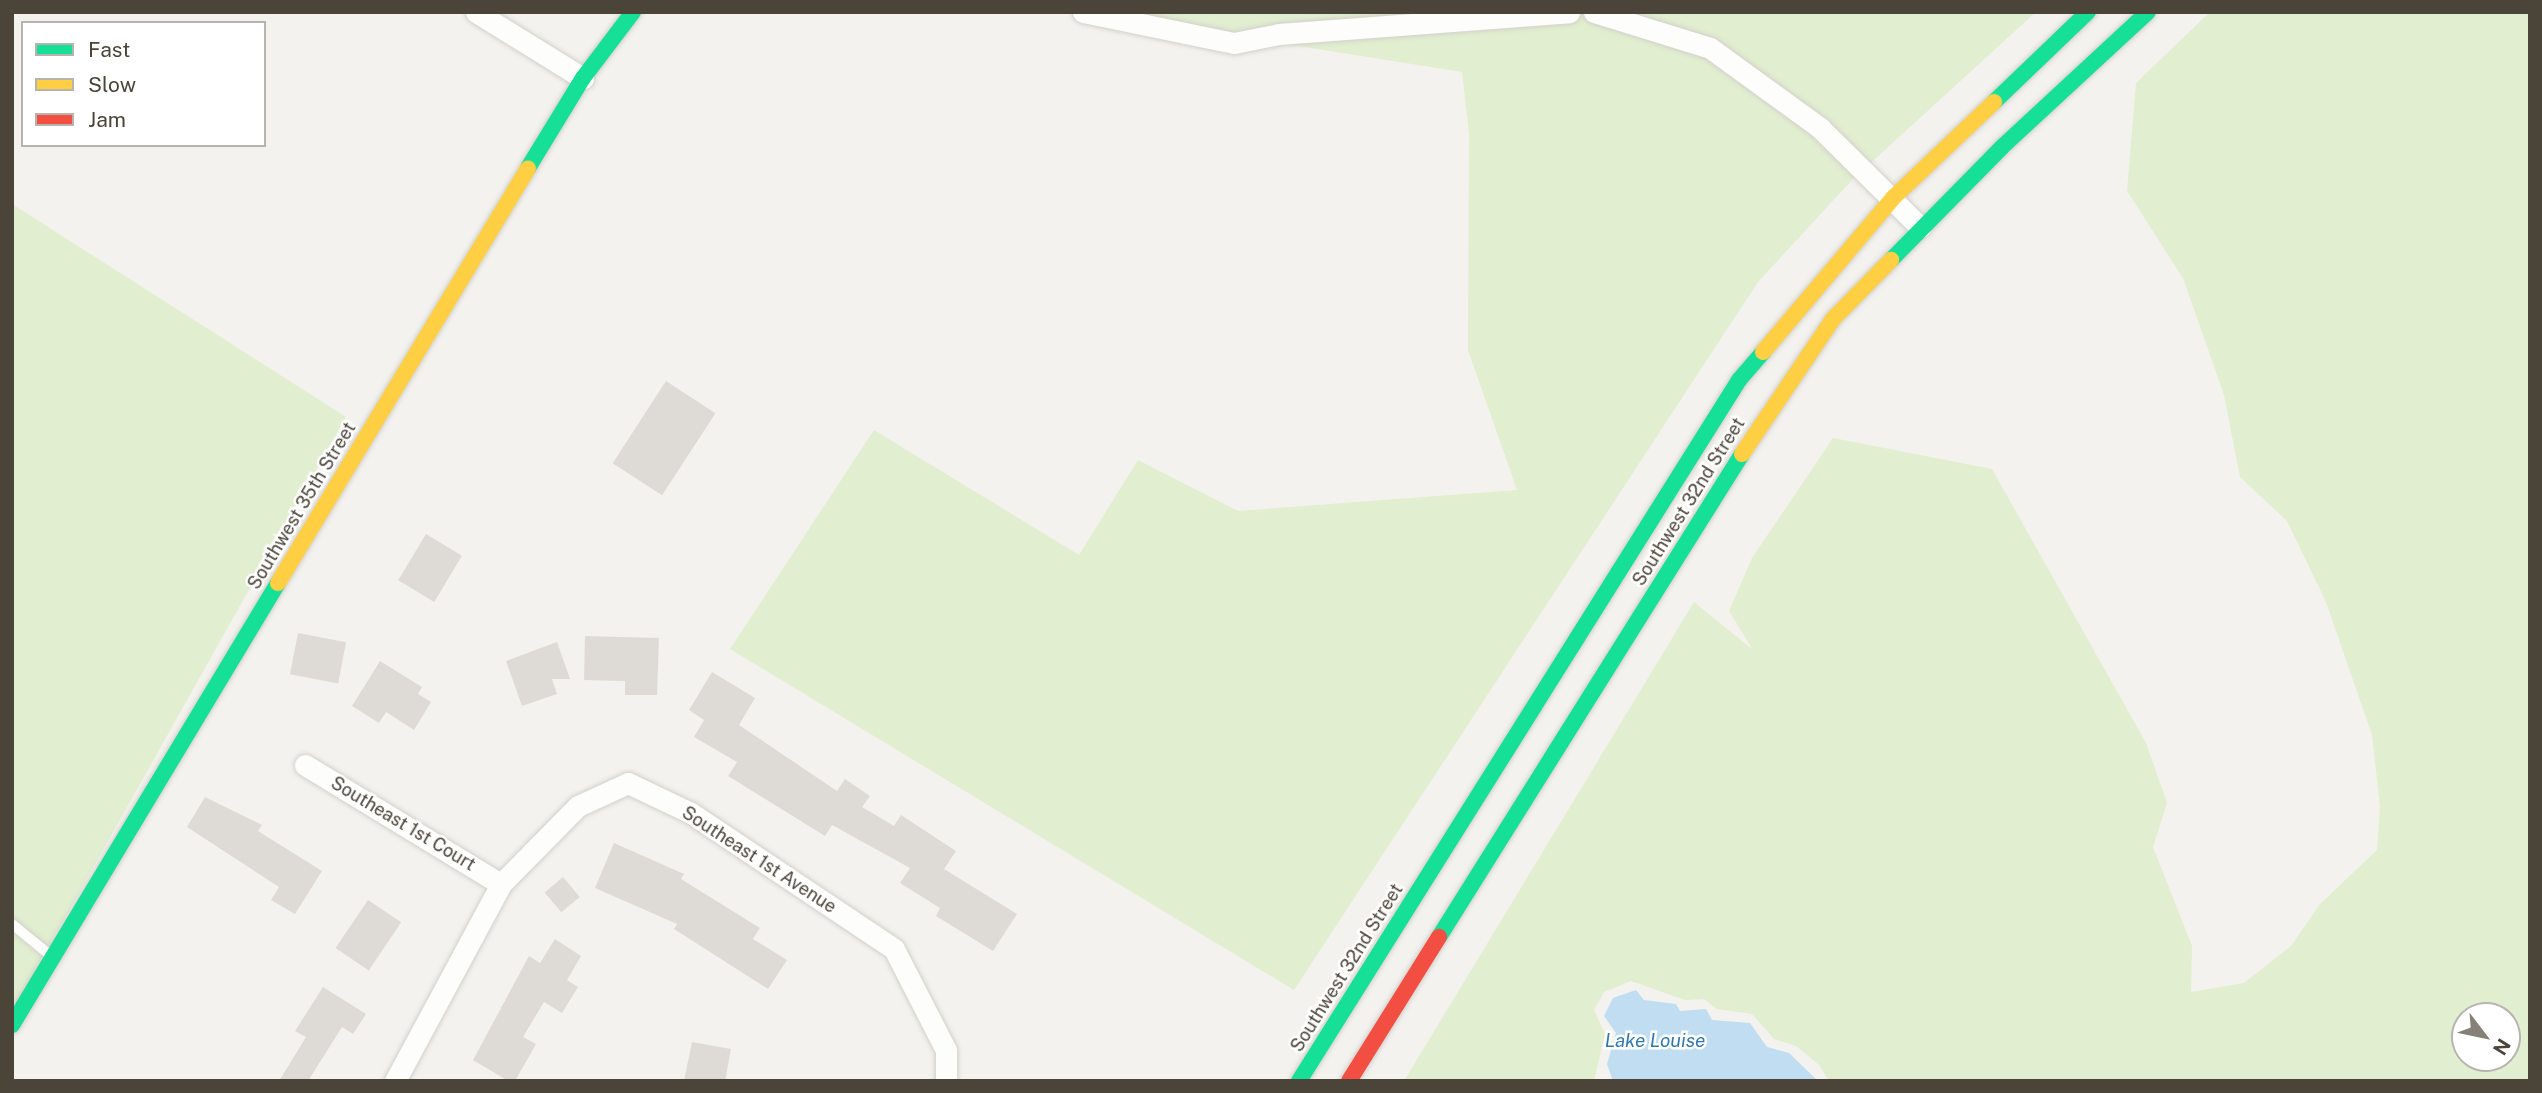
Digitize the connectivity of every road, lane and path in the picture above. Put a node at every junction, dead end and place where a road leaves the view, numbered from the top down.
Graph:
1 (476, 12) edge
2 (633, 12) edge
3 (1083, 12) edge
4 (1569, 12) edge
5 (1594, 12) edge
6 (2088, 12) edge
7 (2148, 12) edge
8 (583, 78) junction
9 (1894, 197) junction
10 (1920, 227) junction
11 (305, 765) dead end
12 (501, 884) junction
13 (12, 924) edge
14 (53, 957) junction
15 (12, 1025) edge
16 (396, 1081) edge
17 (946, 1081) edge
18 (1298, 1081) edge
19 (1349, 1081) edge

1 - 8 street
2 - 8 main road, Southwest 35th Street
3 - 4 street
5 - 9 street
6 - 9 main road, Southwest 32nd Street
7 - 10 main road, Southwest 32nd Street
8 - 14 main road, Southwest 35th Street
9 - 10 street
9 - 18 main road, Southwest 32nd Street
10 - 19 main road, Southwest 32nd Street
11 - 12 street, Southeast 1st Court
12 - 16 street
12 - 17 street, Southeast 1st Avenue
13 - 14 lane
14 - 15 main road, Southwest 35th Street

